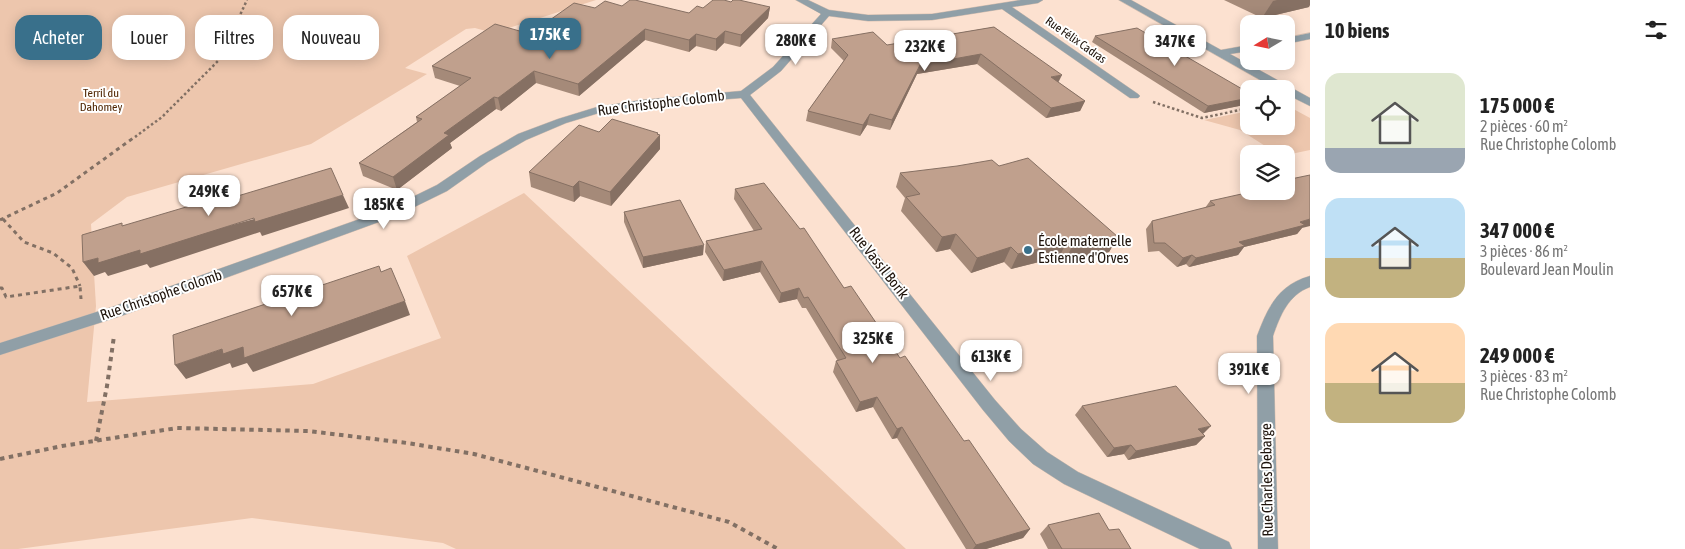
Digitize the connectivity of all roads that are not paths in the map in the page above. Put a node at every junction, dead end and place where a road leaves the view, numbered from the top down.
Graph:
1 (801, 0) edge
2 (1038, 0) edge
3 (1124, 0) edge
4 (1005, 6) junction
5 (828, 13) junction
6 (1310, 36) edge
7 (1295, 39) edge
8 (1240, 50) edge
9 (1220, 53) junction
10 (1270, 80) edge
11 (744, 94) junction
12 (1295, 94) edge
13 (1134, 96) road end
14 (1310, 103) edge
15 (1310, 281) edge
16 (7, 347) edge
17 (1222, 549) edge
18 (1268, 549) edge

1 - 5 street
2 - 4 street
3 - 9 street
4 - 5 street
4 - 13 street, Rue Félix Cadras
5 - 11 street, Rue Christophe Colomb
6 - 7 street
8 - 9 street
9 - 10 street
11 - 16 street, Rue Christophe Colomb
11 - 17 street, Rue Vassil Borik
12 - 14 street
15 - 18 street, Rue Charles Debarge

